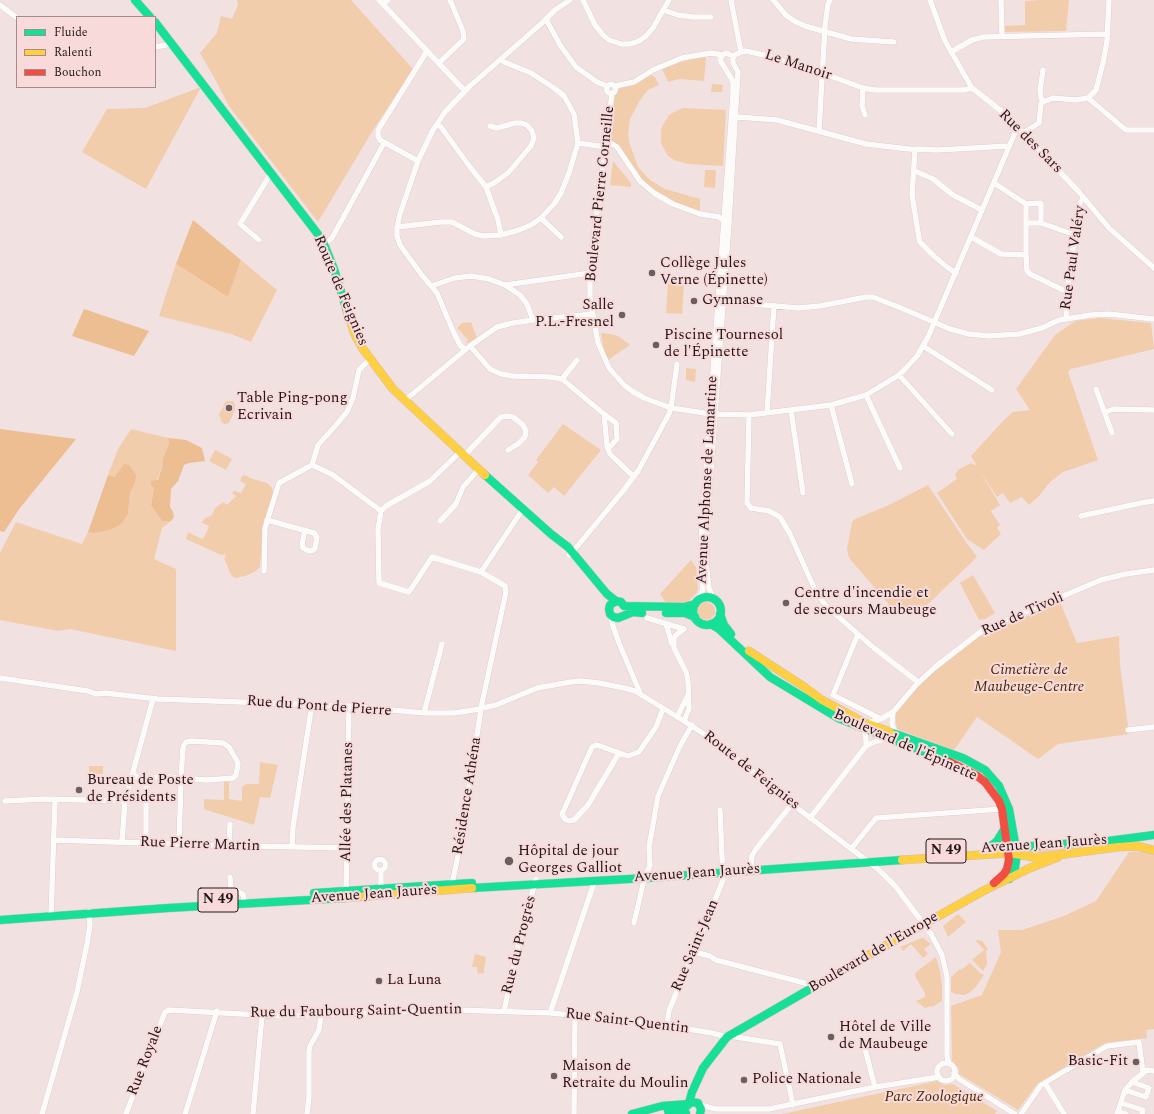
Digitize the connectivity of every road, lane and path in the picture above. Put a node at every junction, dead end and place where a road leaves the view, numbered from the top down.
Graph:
1 (135, 0) edge
2 (450, 0) edge
3 (570, 0) edge
4 (583, 0) edge
5 (669, 0) edge
6 (731, 0) edge
7 (773, 0) edge
8 (824, 0) edge
9 (930, 0) edge
10 (1001, 0) edge
11 (1109, 0) edge
12 (384, 1) edge
13 (829, 2) edge
14 (0, 5) edge
15 (663, 10) junction
16 (149, 16) edge
17 (16, 17) edge
18 (711, 17) dead end
19 (546, 19) junction
20 (156, 23) edge
21 (824, 32) junction
22 (1108, 34) junction
23 (1002, 36) junction
24 (894, 42) dead end
25 (172, 44) junction
26 (156, 48) edge
27 (427, 51) junction
28 (741, 52) junction
29 (951, 52) junction
30 (722, 55) junction
31 (733, 56) junction
32 (501, 59) junction
33 (439, 63) junction
34 (733, 63) junction
35 (723, 66) junction
36 (1043, 70) dead end
37 (822, 72) junction
38 (607, 86) junction
39 (615, 86) junction
40 (863, 88) junction
41 (972, 88) junction
42 (465, 91) junction
43 (612, 93) junction
44 (1088, 98) junction
45 (1043, 102) junction
46 (865, 115) dead end
47 (738, 117) dead end
48 (437, 124) junction
49 (490, 126) dead end
50 (1017, 128) junction
51 (819, 130) junction
52 (1154, 130) edge
53 (1023, 133) junction
54 (384, 143) junction
55 (578, 143) junction
56 (1008, 146) junction
57 (606, 147) junction
58 (914, 149) junction
59 (620, 151) junction
60 (418, 161) junction
61 (913, 170) junction
62 (271, 173) junction
63 (994, 183) junction
64 (486, 187) junction
65 (1083, 198) junction
66 (1026, 204) junction
67 (982, 210) junction
68 (541, 218) junction
69 (724, 222) junction
70 (1041, 222) junction
71 (1026, 223) junction
72 (397, 227) junction
73 (729, 227) junction
74 (501, 235) junction
75 (1075, 235) junction
76 (971, 236) junction
77 (561, 237) dead end
78 (259, 240) dead end
79 (324, 244) junction
80 (1026, 255) junction
81 (1154, 268) edge
82 (590, 273) junction
83 (956, 273) junction
84 (505, 285) junction
85 (431, 286) junction
86 (1067, 292) junction
87 (721, 301) junction
88 (774, 306) junction
89 (593, 314) junction
90 (1066, 319) junction
91 (1154, 319) edge
92 (532, 320) junction
93 (935, 322) junction
94 (470, 346) junction
95 (923, 346) junction
96 (465, 350) junction
97 (370, 359) junction
98 (577, 360) dead end
99 (677, 364) dead end
100 (899, 375) junction
101 (562, 379) junction
102 (1096, 389) dead end
103 (992, 390) dead end
104 (866, 394) junction
105 (404, 401) junction
106 (831, 405) junction
107 (671, 408) junction
108 (791, 410) junction
109 (1154, 410) edge
110 (1105, 412) junction
111 (767, 413) junction
112 (604, 414) junction
113 (714, 414) junction
114 (749, 415) junction
115 (952, 434) dead end
116 (1112, 434) dead end
117 (608, 449) junction
118 (508, 450) dead end
119 (462, 454) junction
120 (312, 465) junction
121 (900, 468) dead end
122 (479, 469) junction
123 (634, 477) junction
124 (852, 484) dead end
125 (803, 493) dead end
126 (1154, 501) edge
127 (523, 509) junction
128 (380, 511) junction
129 (1081, 516) dead end
130 (267, 520) junction
131 (440, 521) dead end
132 (305, 530) dead end
133 (570, 553) junction
134 (1154, 570) edge
135 (264, 571) dead end
136 (481, 572) junction
137 (713, 598) junction
138 (616, 601) junction
139 (697, 602) junction
140 (624, 606) junction
141 (609, 607) junction
142 (720, 614) junction
143 (618, 616) junction
144 (695, 617) junction
145 (647, 618) dead end
146 (666, 624) junction
147 (711, 624) junction
148 (858, 634) junction
149 (442, 644) dead end
150 (674, 648) junction
151 (0, 678) edge
152 (633, 679) junction
153 (918, 682) junction
154 (624, 688) junction
155 (636, 689) junction
156 (688, 694) junction
157 (153, 699) junction
158 (312, 704) junction
159 (350, 706) junction
160 (482, 709) junction
161 (663, 709) junction
162 (893, 712) junction
163 (424, 713) junction
164 (677, 717) junction
165 (881, 719) junction
166 (684, 721) junction
167 (692, 725) junction
168 (865, 726) junction
169 (1154, 727) edge
170 (1128, 730) dead end
171 (891, 736) junction
172 (866, 746) junction
173 (620, 753) junction
174 (132, 774) junction
175 (181, 778) junction
176 (146, 782) junction
177 (55, 800) junction
178 (124, 801) junction
179 (5, 802) dead end
180 (792, 804) junction
181 (1002, 809) junction
182 (720, 810) dead end
183 (810, 818) junction
184 (230, 824) dead end
185 (1005, 828) junction
186 (1154, 835) edge
187 (1014, 837) junction
188 (53, 840) junction
189 (122, 842) junction
190 (146, 843) junction
191 (179, 845) junction
192 (229, 846) junction
193 (1031, 846) junction
194 (292, 847) junction
195 (347, 848) junction
196 (851, 849) junction
197 (987, 849) junction
198 (1012, 850) junction
199 (1154, 850) edge
200 (1070, 853) junction
201 (865, 860) junction
202 (751, 865) junction
203 (722, 869) junction
204 (380, 870) dead end
205 (648, 875) junction
206 (230, 877) dead end
207 (1009, 879) junction
208 (595, 880) junction
209 (536, 882) junction
210 (452, 884) junction
211 (381, 889) junction
212 (983, 891) junction
213 (346, 894) junction
214 (244, 899) junction
215 (89, 912) junction
216 (0, 914) edge
217 (51, 914) junction
218 (0, 920) edge
219 (634, 923) dead end
220 (924, 924) junction
221 (694, 952) junction
222 (816, 986) junction
223 (169, 1010) joint
224 (217, 1011) junction
225 (504, 1011) junction
226 (542, 1012) joint
227 (550, 1013) junction
228 (321, 1015) junction
229 (575, 1015) junction
230 (262, 1016) junction
231 (667, 1025) junction
232 (746, 1026) junction
233 (712, 1033) junction
234 (728, 1037) junction
235 (751, 1039) junction
236 (864, 1045) dead end
237 (719, 1046) junction
238 (947, 1063) junction
239 (1154, 1071) edge
240 (1143, 1073) junction
241 (938, 1074) junction
242 (953, 1075) junction
243 (698, 1080) junction
244 (1132, 1082) junction
245 (1045, 1083) junction
246 (875, 1087) junction
247 (1125, 1090) junction
248 (1121, 1103) junction
249 (793, 1105) junction
250 (687, 1108) edge
251 (700, 1109) edge
252 (642, 1112) junction
253 (671, 1112) edge
254 (1118, 1113) edge
255 (42, 1114) edge
256 (126, 1114) edge
257 (186, 1114) edge
258 (253, 1114) edge
259 (307, 1114) edge
260 (574, 1114) edge
261 (632, 1114) edge
262 (1015, 1114) edge
263 (1021, 1114) edge
264 (1064, 1114) edge
265 (1126, 1114) edge
266 (1142, 1114) edge

1 - 16 main road
2 - 33 street
3 - 19 street
4 - 15 street
5 - 15 street
6 - 28 street
7 - 21 street
8 - 13 street
9 - 29 street, Rue des Sars
10 - 23 street
11 - 22 street
12 - 27 street
13 - 21 street
14 - 17 street
15 - 18 street
19 - 32 street
19 - 38 street, Boulevard Pierre Corneille
20 - 25 main road, Route de Feignies
21 - 24 street
21 - 37 street
22 - 23 street
22 - 44 street
23 - 29 street
25 - 26 street
25 - 62 main road, Route de Feignies
27 - 33 street
27 - 54 street
28 - 31 street
28 - 37 street, Le Manoir
29 - 41 street, Rue des Sars
30 - 31 street
30 - 35 street
30 - 39 street
31 - 34 street
32 - 42 street
32 - 55 street
33 - 42 street
34 - 35 street
34 - 73 street, Avenue Alphonse de Lamartine
35 - 69 street, Avenue Alphonse de Lamartine
36 - 45 street
37 - 40 street, Le Manoir
37 - 51 street
38 - 39 street
38 - 43 street
39 - 43 street
40 - 41 street, Le Manoir
40 - 46 street
41 - 50 street, Rue des Sars
42 - 48 street
43 - 57 street, Boulevard Pierre Corneille
44 - 45 street
44 - 52 street
45 - 53 street
47 - 51 street
48 - 60 street
48 - 64 street
49 - 64 street
50 - 53 street, Rue des Sars
50 - 56 street, Boulevard Pierre Corneille
51 - 58 street
53 - 65 street, Rue des Sars
54 - 60 street
54 - 79 street
55 - 57 street
55 - 68 street
56 - 58 street
56 - 63 street, Boulevard Pierre Corneille
57 - 59 street
57 - 59 street
57 - 82 street, Boulevard Pierre Corneille
58 - 61 street
59 - 69 street
60 - 72 street
61 - 67 street
61 - 83 street
62 - 78 street
62 - 79 main road, Route de Feignies
63 - 66 street
63 - 67 street, Boulevard Pierre Corneille
64 - 74 street
65 - 75 street, Rue Paul Valéry
65 - 81 street, Rue des Sars
66 - 70 street
66 - 71 street
67 - 76 street, Boulevard Pierre Corneille
68 - 74 street
68 - 77 street
69 - 73 street
69 - 87 street, Avenue Alphonse de Lamartine
70 - 71 street
70 - 75 street
71 - 80 street
72 - 74 street
72 - 85 street
73 - 87 street, Avenue Alphonse de Lamartine
75 - 86 street, Rue Paul Valéry
76 - 80 street
76 - 83 street, Boulevard Pierre Corneille
79 - 97 main road, Route de Feignies
80 - 86 street
82 - 84 street
82 - 89 street, Boulevard Pierre Corneille
83 - 93 street, Boulevard Pierre Corneille
84 - 85 street
84 - 92 street
85 - 96 street
86 - 90 street, Rue Paul Valéry
87 - 88 street
87 - 113 street, Avenue Alphonse de Lamartine
88 - 93 street
88 - 111 street
89 - 92 street
89 - 107 street, Boulevard Pierre Corneille
90 - 91 street
90 - 93 street
92 - 94 street
93 - 95 street, Boulevard Pierre Corneille
94 - 96 street
94 - 101 street
95 - 100 street, Boulevard Pierre Corneille
95 - 103 street
96 - 105 street
97 - 105 main road, Route de Feignies
97 - 120 street
98 - 101 street
99 - 107 street
100 - 104 street, Boulevard Pierre Corneille
100 - 115 street
101 - 112 street
102 - 110 street
104 - 106 street, Boulevard Pierre Corneille
104 - 121 street
105 - 119 main road, Route de Feignies
106 - 108 street, Boulevard Pierre Corneille
106 - 124 street
107 - 113 street, Boulevard Pierre Corneille
107 - 123 street
108 - 111 street, Boulevard Pierre Corneille
108 - 125 street
109 - 110 street
110 - 116 street
111 - 114 street, Boulevard Pierre Corneille
112 - 117 street
112 - 117 street
113 - 114 street, Boulevard Pierre Corneille
113 - 137 street, Avenue Alphonse de Lamartine
113 - 139 street, Avenue Alphonse de Lamartine
114 - 148 street
117 - 123 street
118 - 119 street
119 - 122 main road, Route de Feignies
119 - 128 street
120 - 128 street
120 - 130 street
122 - 127 main road, Route de Feignies
122 - 131 street
123 - 133 street
126 - 129 street
127 - 133 main road, Route de Feignies
127 - 136 street
128 - 136 street
130 - 132 street
130 - 135 street
133 - 138 main road, Route de Feignies
133 - 141 main road, Route de Feignies
134 - 153 street, Rue de Tivoli
136 - 160 street, Résidence Athéna
137 - 139 main road
137 - 142 main road
138 - 140 main road
138 - 141 main road
139 - 140 main road
139 - 144 main road
140 - 143 main road
141 - 143 main road
142 - 147 main road
142 - 168 main road, Boulevard de l'Épinette
143 - 144 main road
143 - 152 street
144 - 147 main road
145 - 146 street
146 - 150 street
146 - 150 street
147 - 168 main road, Boulevard de l'Épinette
148 - 153 street
148 - 165 street
149 - 163 street
150 - 156 street
151 - 157 street, Rue du Pont de Pierre
152 - 154 street
152 - 155 street
153 - 162 street, Rue de Tivoli
154 - 155 street, Rue du Pont de Pierre
154 - 160 street, Rue du Pont de Pierre
155 - 161 street, Route de Feignies
156 - 164 street
156 - 166 street
157 - 158 street, Rue du Pont de Pierre
157 - 174 street
158 - 159 street, Rue du Pont de Pierre
158 - 194 street
159 - 163 street, Rue du Pont de Pierre
159 - 195 street, Allée des Platanes
160 - 163 street, Rue du Pont de Pierre
160 - 210 street, Résidence Athéna
161 - 164 street, Route de Feignies
161 - 173 street
162 - 165 street, Rue de Tivoli
162 - 171 street
164 - 166 street, Route de Feignies
165 - 168 street, Rue de Tivoli
166 - 167 street, Route de Feignies
167 - 180 street, Route de Feignies
167 - 205 street
168 - 171 main road, Boulevard de l'Épinette
168 - 172 street
169 - 170 street
171 - 172 street
171 - 181 main road, Boulevard de l'Épinette
171 - 187 main road, Boulevard de l'Épinette
172 - 183 street
173 - 173 street
174 - 176 street
174 - 178 street
175 - 175 street
175 - 176 street
175 - 191 street
176 - 190 street
177 - 178 street
177 - 179 street
177 - 188 street
178 - 189 street
180 - 183 street, Route de Feignies
180 - 202 street
181 - 185 main road, Boulevard de l'Épinette
181 - 196 street
182 - 203 street, Rue Saint-Jean
183 - 196 street, Route de Feignies
184 - 192 street
185 - 197 main road
185 - 198 main road, Boulevard de l'Épinette
186 - 193 main road, Avenue Jean Jaurès / N 49
187 - 193 main road
187 - 198 main road, Boulevard de l'Épinette
188 - 189 street, Rue Pierre Martin
188 - 217 street
189 - 190 street, Rue Pierre Martin
190 - 191 street, Rue Pierre Martin
191 - 192 street, Rue Pierre Martin
192 - 194 street, Rue Pierre Martin
193 - 198 main road, Avenue Jean Jaurès / N 49
194 - 195 street, Rue Pierre Martin
195 - 213 street, Allée des Platanes
196 - 201 street, Route de Feignies
197 - 198 main road, Avenue Jean Jaurès / N 49
197 - 201 main road, Avenue Jean Jaurès / N 49
198 - 200 main road, Avenue Jean Jaurès / N 49
198 - 201 main road, Avenue Jean Jaurès / N 49
198 - 207 main road
198 - 212 main road
199 - 200 main road, Avenue Jean Jaurès / N 49
200 - 207 main road, Boulevard de l'Europe
201 - 202 main road, Avenue Jean Jaurès / N 49
201 - 203 main road, Avenue Jean Jaurès / N 49
201 - 220 street, Route de Feignies
202 - 203 main road, Avenue Jean Jaurès / N 49
203 - 205 main road, Avenue Jean Jaurès / N 49
203 - 221 street, Rue Saint-Jean
204 - 211 street
205 - 208 main road, Avenue Jean Jaurès / N 49
205 - 209 main road, Avenue Jean Jaurès / N 49
205 - 219 street
206 - 214 street
207 - 212 main road, Boulevard de l'Europe
208 - 209 main road, Avenue Jean Jaurès / N 49
208 - 227 street
209 - 210 main road, Avenue Jean Jaurès / N 49
209 - 213 main road, Avenue Jean Jaurès / N 49
209 - 225 street, Rue du Progrès
210 - 211 main road, Avenue Jean Jaurès / N 49
211 - 213 main road, Avenue Jean Jaurès / N 49
212 - 220 main road, Boulevard de l'Europe
213 - 214 main road, Avenue Jean Jaurès / N 49
213 - 215 main road, Avenue Jean Jaurès / N 49
214 - 215 main road, Avenue Jean Jaurès / N 49
215 - 217 main road, Avenue Jean Jaurès / N 49
215 - 255 street
216 - 217 main road, Avenue Jean Jaurès / N 49
217 - 218 main road, Avenue Jean Jaurès / N 49
220 - 222 main road, Boulevard de l'Europe
220 - 238 street, Route de Feignies
221 - 222 street
221 - 231 street, Rue Saint-Jean
222 - 232 main road, Boulevard de l'Europe
223 - 224 street, Rue du Faubourg Saint-Quentin
223 - 256 street, Rue Royale
224 - 230 street, Rue du Faubourg Saint-Quentin
224 - 257 street
225 - 226 street, Rue du Faubourg Saint-Quentin
225 - 228 street, Rue du Faubourg Saint-Quentin
226 - 227 street, Rue Saint-Quentin
227 - 229 street, Rue Saint-Quentin
228 - 230 street, Rue du Faubourg Saint-Quentin
228 - 259 street
229 - 231 street, Rue Saint-Quentin
229 - 260 street
230 - 258 street
231 - 233 street, Rue Saint-Quentin
232 - 234 main road, Boulevard de l'Europe
232 - 235 street
233 - 234 street, Rue Saint-Quentin
233 - 237 street
234 - 235 street, Rue Saint-Quentin
234 - 237 main road, Boulevard de l'Europe
235 - 249 street, Rue Saint-Quentin
236 - 246 street
237 - 243 main road, Boulevard de l'Europe
238 - 241 street
238 - 242 street
239 - 240 street
240 - 244 street
240 - 245 street
241 - 242 street
241 - 246 street
242 - 262 street
243 - 250 main road, Boulevard de l'Europe
243 - 251 main road, Boulevard de l'Europe
244 - 247 street
244 - 247 street
245 - 263 street
245 - 264 street
246 - 249 street
247 - 248 street
248 - 254 street
248 - 266 street
249 - 251 street
250 - 251 main road
250 - 252 main road
250 - 253 main road
252 - 253 main road
252 - 261 main road
254 - 265 street

